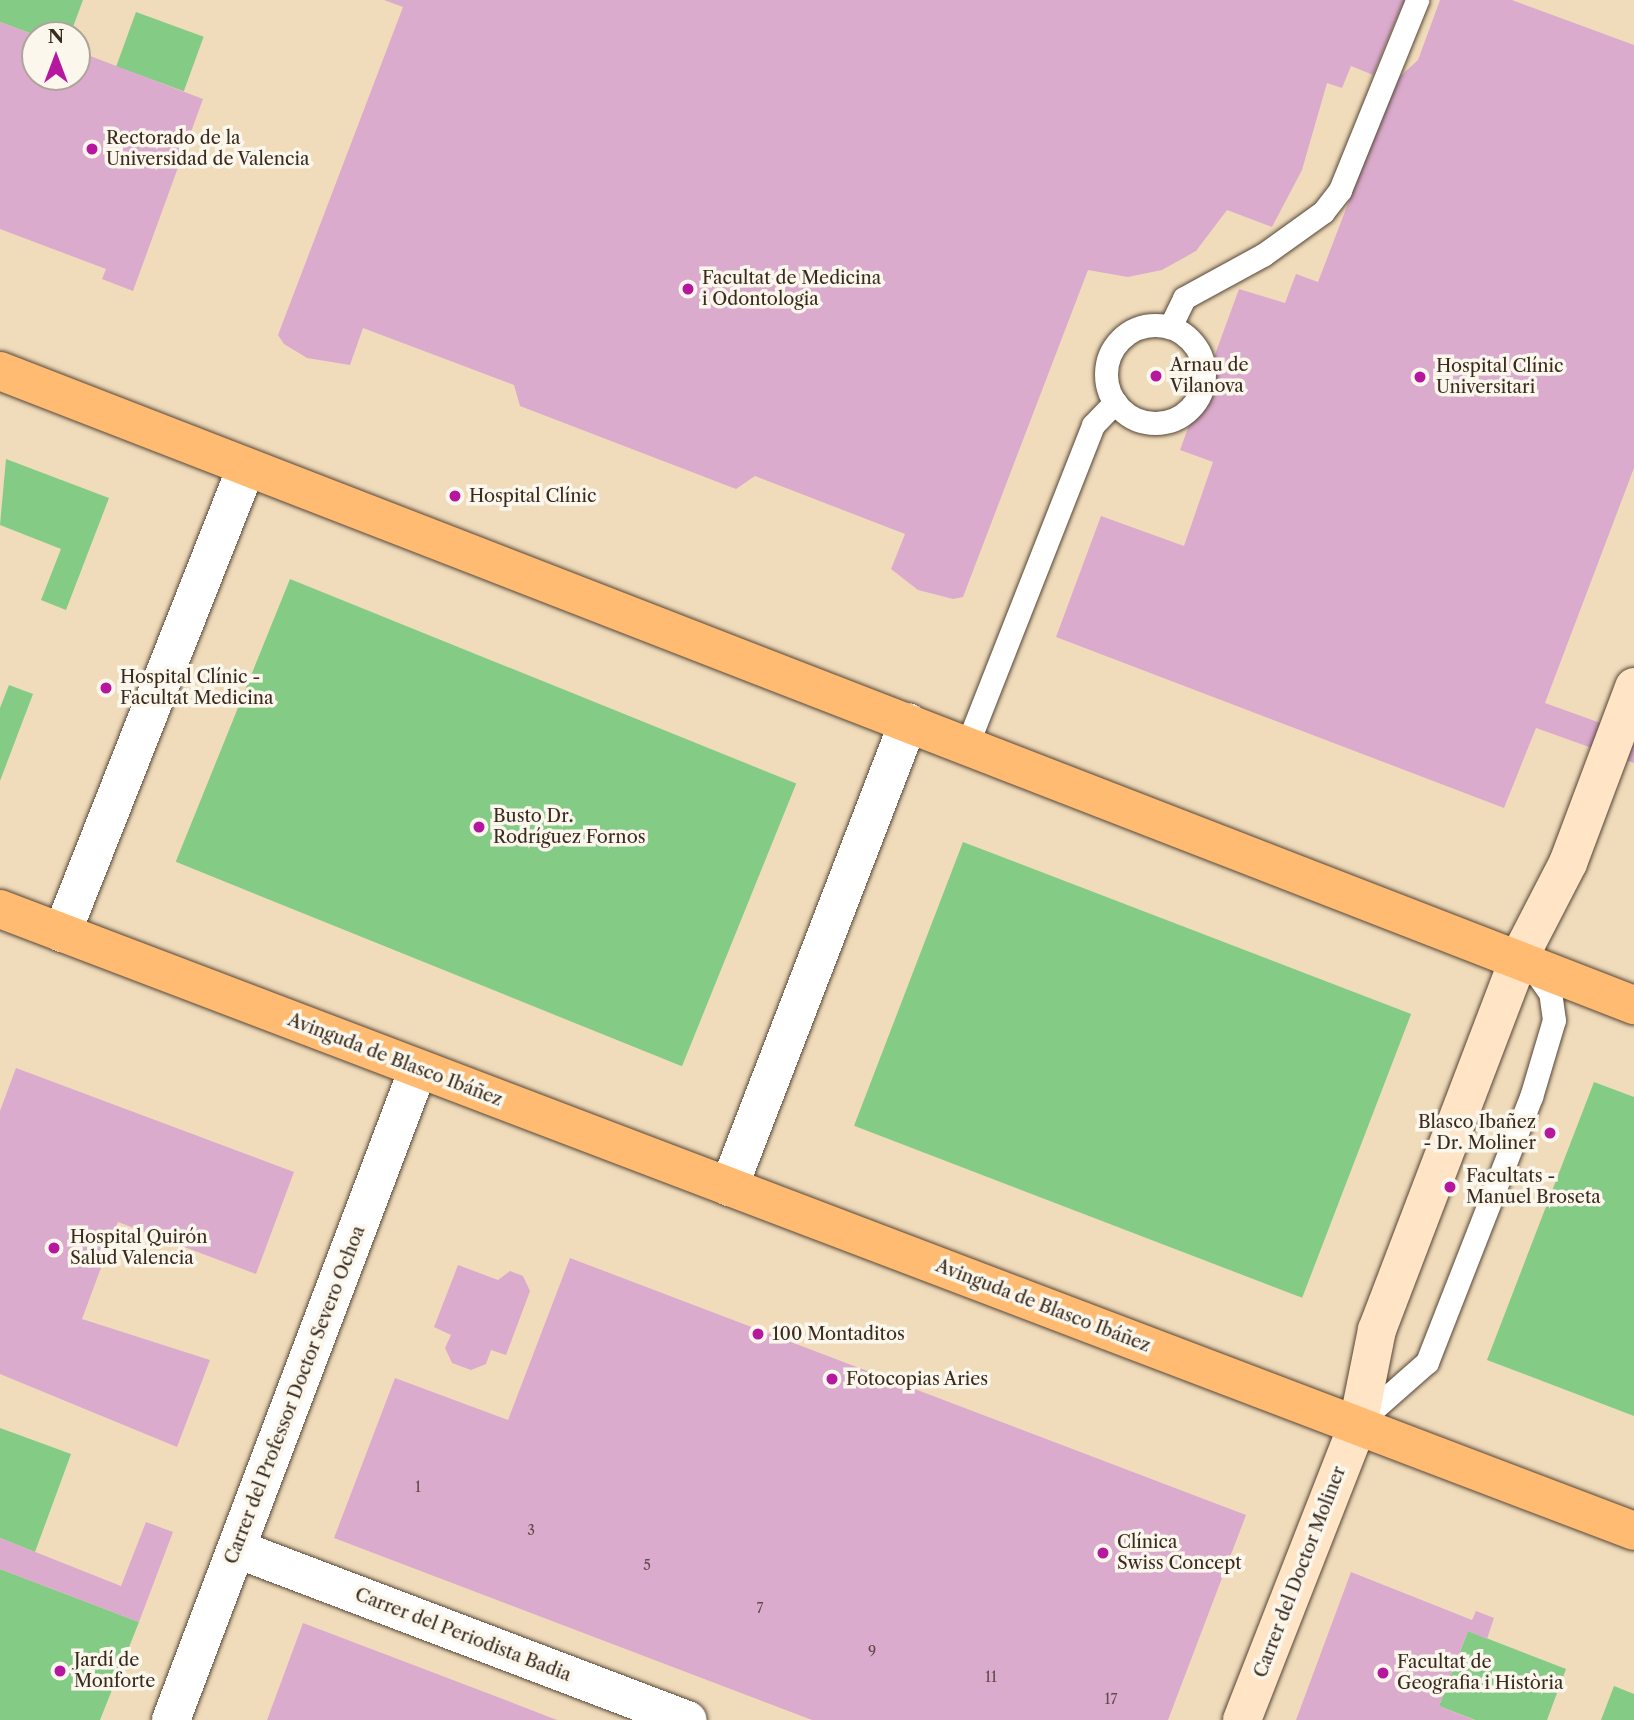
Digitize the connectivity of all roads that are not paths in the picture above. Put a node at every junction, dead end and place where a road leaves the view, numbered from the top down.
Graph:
1 (1417, 0) edge
2 (1170, 327) junction
3 (0, 371) edge
4 (1115, 402) junction
5 (246, 468) junction
6 (1634, 687) edge
7 (908, 722) junction
8 (967, 745) junction
9 (0, 909) edge
10 (62, 933) junction
11 (1520, 958) junction
12 (1634, 1005) edge
13 (418, 1069) junction
14 (729, 1187) junction
15 (1358, 1424) junction
16 (1634, 1531) edge
17 (237, 1549) junction
18 (171, 1720) edge
19 (688, 1720) edge
20 (1242, 1720) edge

1 - 2 lane
2 - 4 lane
2 - 4 lane
3 - 5 main road
4 - 8 lane
5 - 7 main road
5 - 10 street
6 - 11 street
7 - 8 main road
7 - 14 street
8 - 11 main road
9 - 10 main road, Avinguda de Blasco Ibáñez
10 - 13 main road, Avinguda de Blasco Ibáñez
11 - 12 main road
11 - 15 street
11 - 15 lane
13 - 14 main road, Avinguda de Blasco Ibáñez
13 - 17 street, Carrer del Professor Doctor Severo Ochoa
14 - 15 main road, Avinguda de Blasco Ibáñez
15 - 16 main road, Avinguda de Blasco Ibáñez
15 - 20 street, Carrer del Doctor Moliner
17 - 18 street, Carrer del Professor Doctor Severo Ochoa
17 - 19 street, Carrer del Periodista Badia

